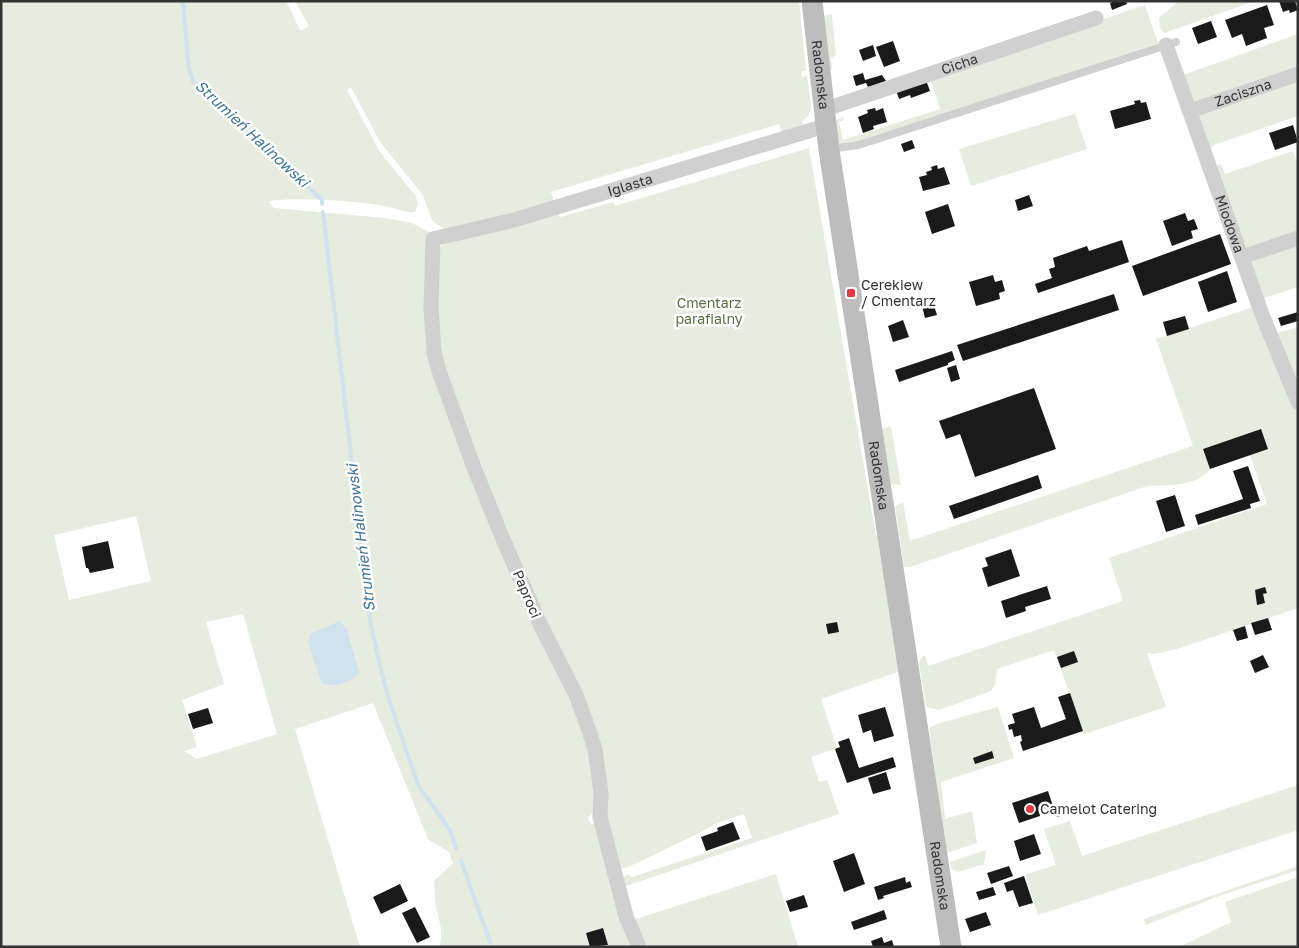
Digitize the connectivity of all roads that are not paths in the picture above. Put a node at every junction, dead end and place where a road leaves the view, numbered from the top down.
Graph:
1 (813, 2) edge
2 (1096, 18) dead end
3 (1171, 43) joint
4 (1298, 74) edge
5 (1190, 111) junction
6 (824, 118) junction
7 (829, 150) junction
8 (434, 238) joint
9 (1298, 238) edge
10 (1242, 257) junction
11 (1298, 402) edge
12 (638, 947) edge
13 (951, 947) edge

1 - 6 street, Radomska
2 - 6 street, Cicha
3 - 5 street, Miodowa
3 - 7 lane
4 - 5 street, Zaciszna
5 - 10 street, Miodowa
6 - 7 street, Radomska
6 - 8 street, Iglasta
7 - 13 street, Radomska
8 - 12 street, Paproci
9 - 10 street
10 - 11 street, Miodowa

